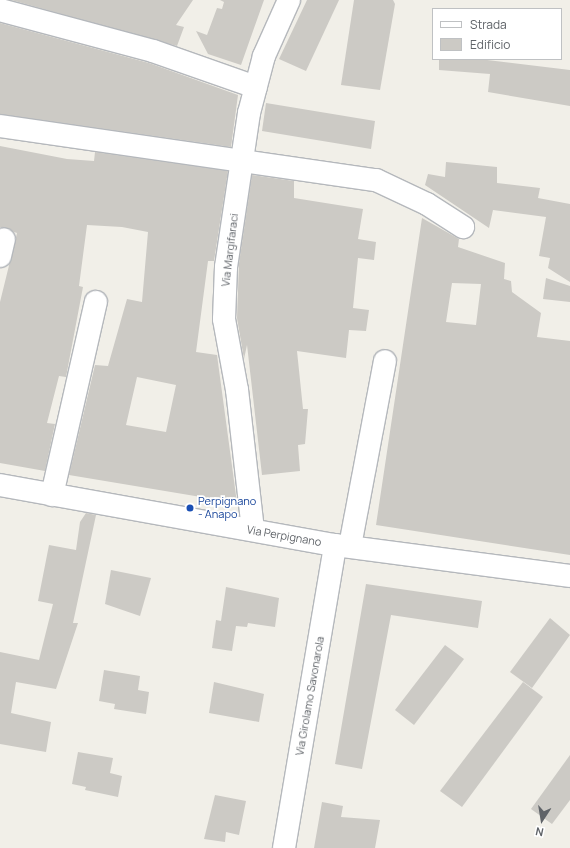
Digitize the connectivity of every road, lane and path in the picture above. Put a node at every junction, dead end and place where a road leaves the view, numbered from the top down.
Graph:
1 (289, 0) edge
2 (0, 10) edge
3 (256, 87) junction
4 (0, 126) edge
5 (242, 159) junction
6 (463, 227) dead end
7 (96, 302) dead end
8 (385, 361) dead end
9 (0, 485) edge
10 (52, 495) junction
11 (253, 530) junction
12 (343, 546) junction
13 (570, 576) edge
14 (284, 848) edge

1 - 3 street, Via Margifaraci
2 - 3 street
3 - 5 street, Via Margifaraci
4 - 5 street
5 - 6 street
5 - 11 street, Via Margifaraci
7 - 10 street
8 - 12 street, Via Girolamo Savonarola
9 - 10 street, Via Perpignano
10 - 11 street, Via Perpignano
11 - 12 street, Via Perpignano
12 - 13 street, Via Perpignano
12 - 14 street, Via Girolamo Savonarola

